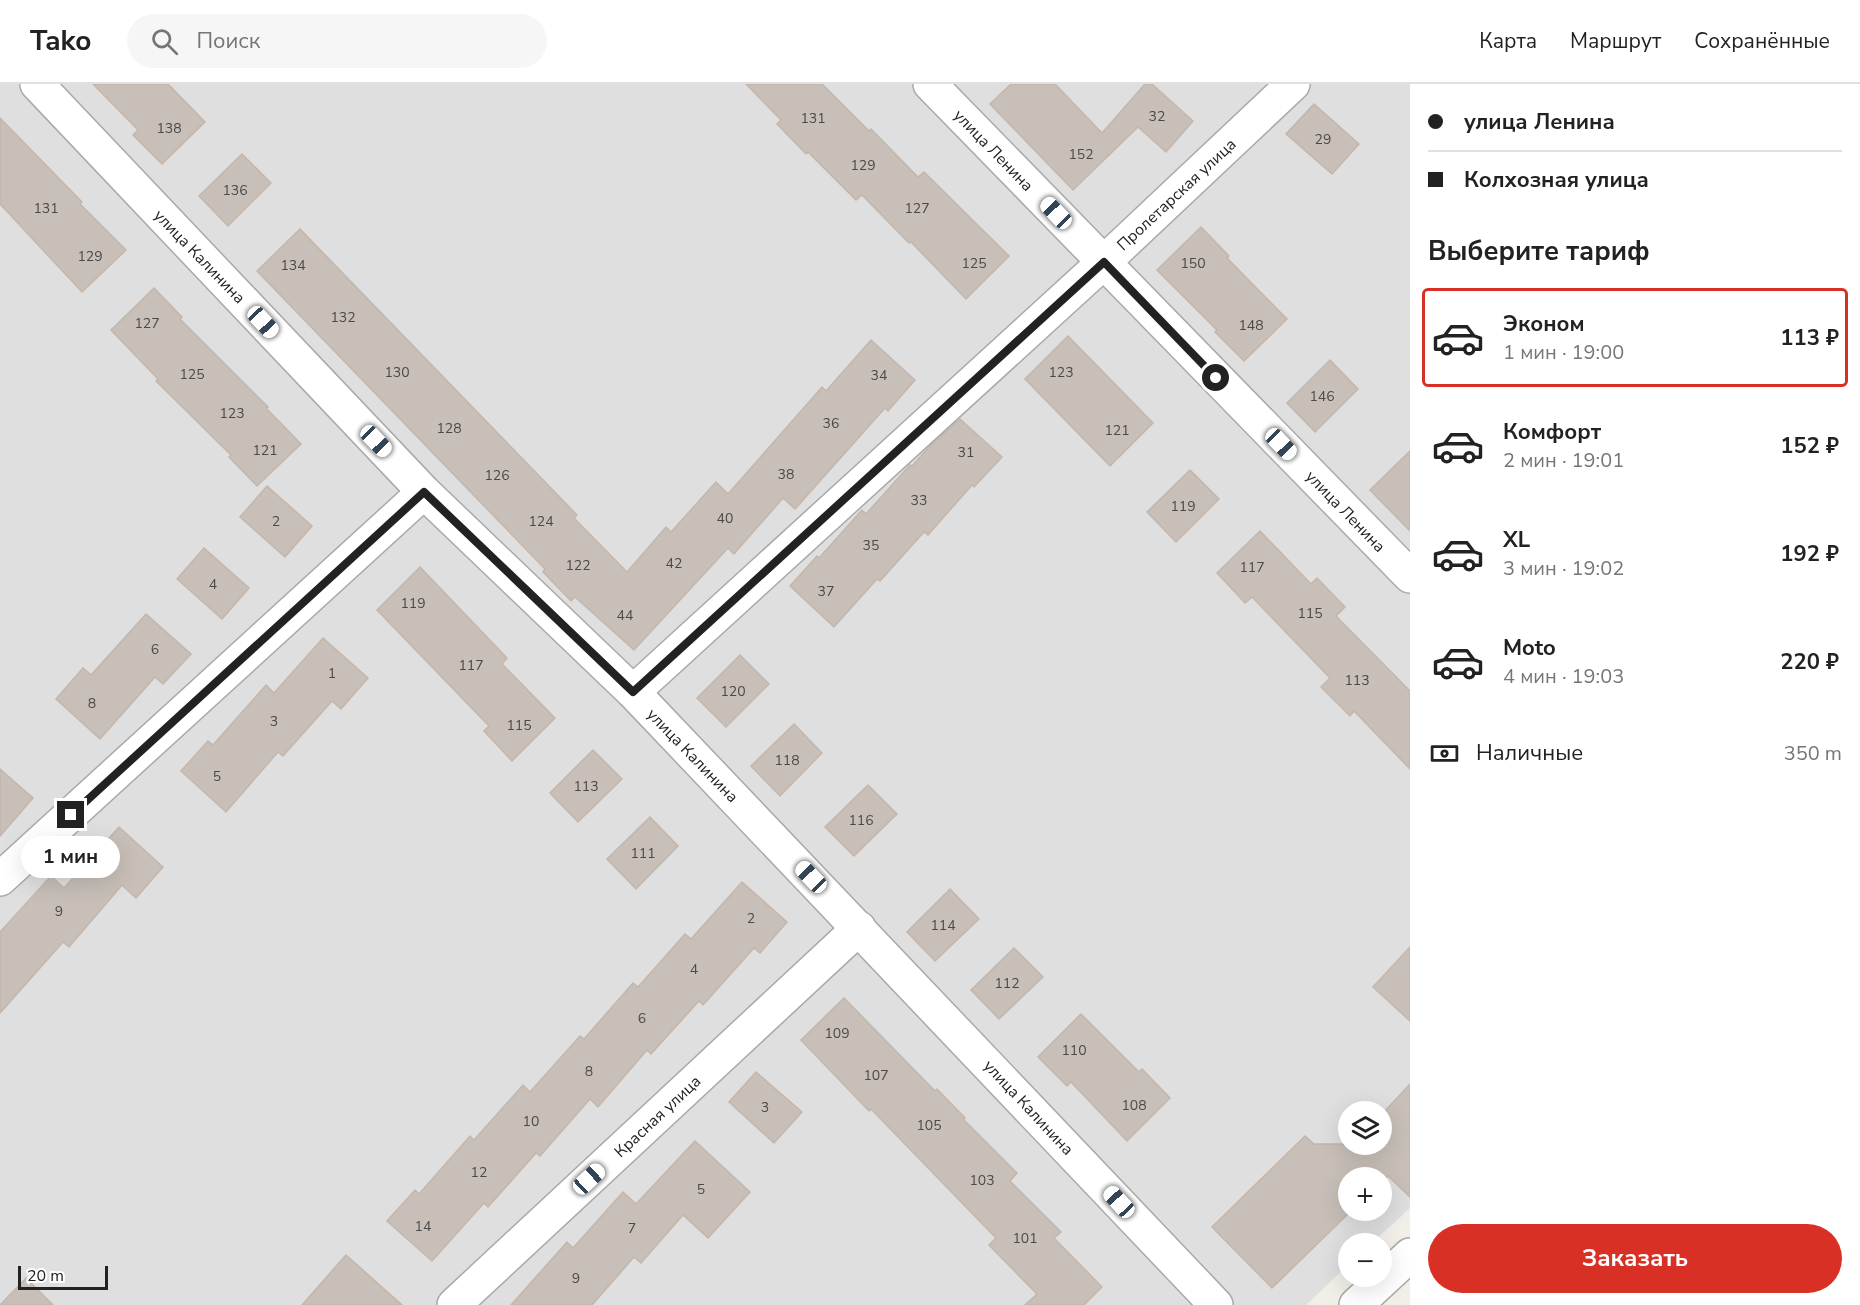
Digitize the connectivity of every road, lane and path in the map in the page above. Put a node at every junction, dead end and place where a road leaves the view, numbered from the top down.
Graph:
1 (37, 84) edge
2 (930, 84) edge
3 (1293, 84) edge
4 (1104, 262) junction
5 (424, 492) junction
6 (1410, 576) edge
7 (633, 692) junction
8 (0, 879) edge
9 (859, 928) junction
10 (1410, 1255) edge
11 (454, 1305) edge
12 (1216, 1305) edge
13 (1356, 1305) edge

1 - 5 street, улица Калинина
2 - 4 street, улица Ленина
3 - 4 street, Пролетарская улица
4 - 6 street, улица Ленина
4 - 7 street, Пролетарская улица
5 - 7 street, улица Калинина
5 - 8 street
7 - 9 street, улица Калинина
9 - 11 street, Красная улица
9 - 12 street, улица Калинина
10 - 13 street

